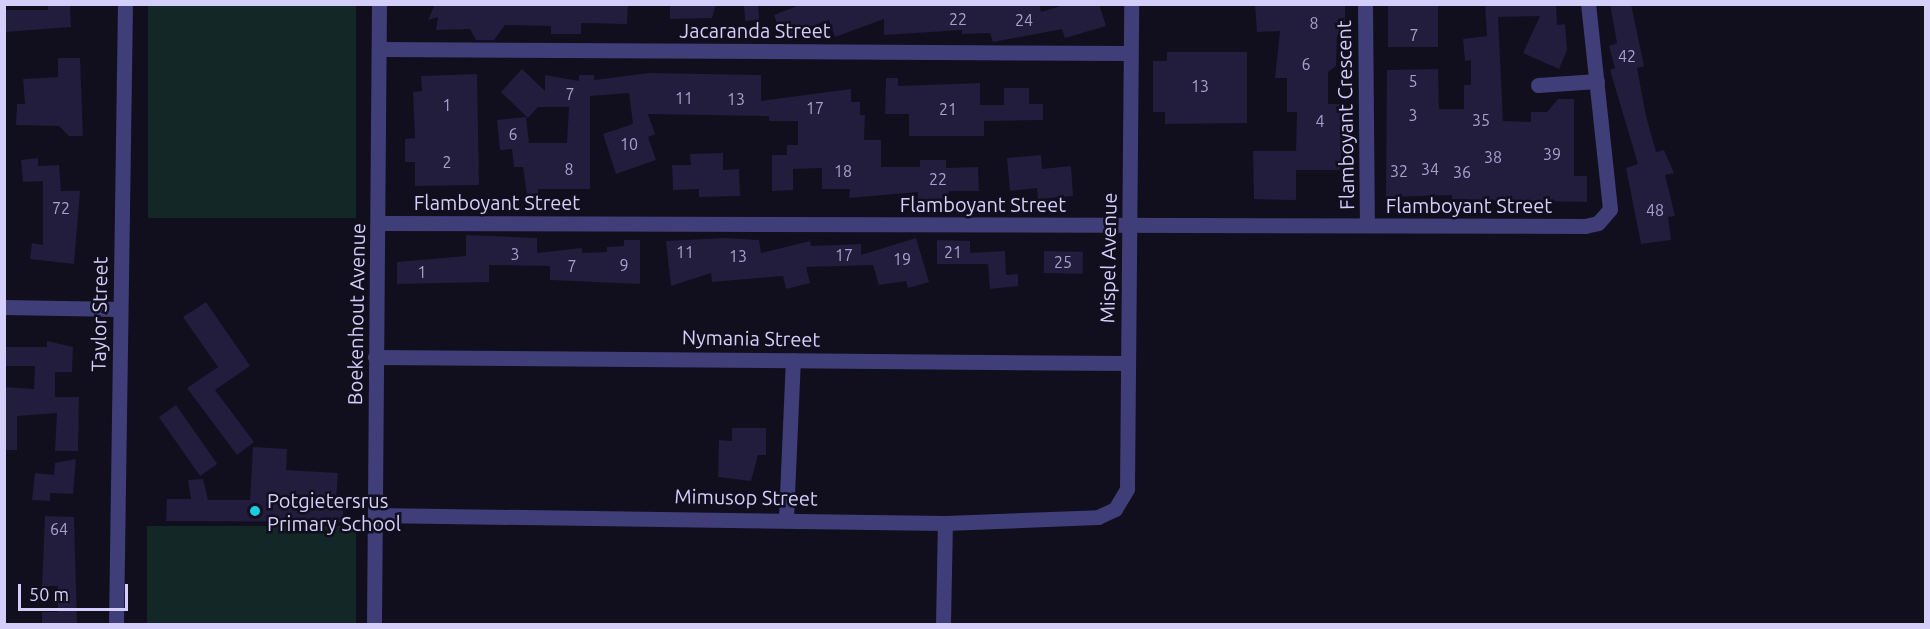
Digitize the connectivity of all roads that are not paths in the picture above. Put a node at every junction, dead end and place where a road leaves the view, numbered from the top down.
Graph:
1 (125, 4) edge
2 (379, 4) edge
3 (1131, 4) edge
4 (1365, 4) edge
5 (1588, 4) edge
6 (379, 49) junction
7 (1130, 53) junction
8 (1597, 81) junction
9 (1538, 85) dead end
10 (380, 223) junction
11 (1131, 225) junction
12 (1367, 225) junction
13 (4, 307) edge
14 (120, 309) junction
15 (375, 357) junction
16 (793, 360) junction
17 (1127, 363) junction
18 (1115, 509) joint
19 (375, 515) junction
20 (786, 518) junction
21 (945, 523) junction
22 (116, 624) edge
23 (375, 624) edge
24 (943, 624) edge

1 - 14 street, Taylor Street
2 - 6 street, Boekenhout Avenue
3 - 7 street, Mispel Avenue
4 - 12 street, Flamboyant Crescent
5 - 8 street
6 - 7 street, Jacaranda Street
6 - 10 street, Boekenhout Avenue
7 - 11 street, Mispel Avenue
8 - 9 street
8 - 12 street, Flamboyant Street
10 - 11 street, Flamboyant Street
10 - 15 street, Boekenhout Avenue
11 - 12 street, Flamboyant Street
11 - 17 street, Mispel Avenue
13 - 14 street
14 - 22 street, Taylor Street
15 - 16 street, Nymania Street
15 - 19 street, Boekenhout Avenue
16 - 17 street, Nymania Street
16 - 20 street
17 - 18 street, Mispel Avenue
18 - 21 street, Mimusop Street
19 - 20 street, Mimusop Street
19 - 23 street, Boekenhout Avenue
20 - 21 street, Mimusop Street
21 - 24 street

